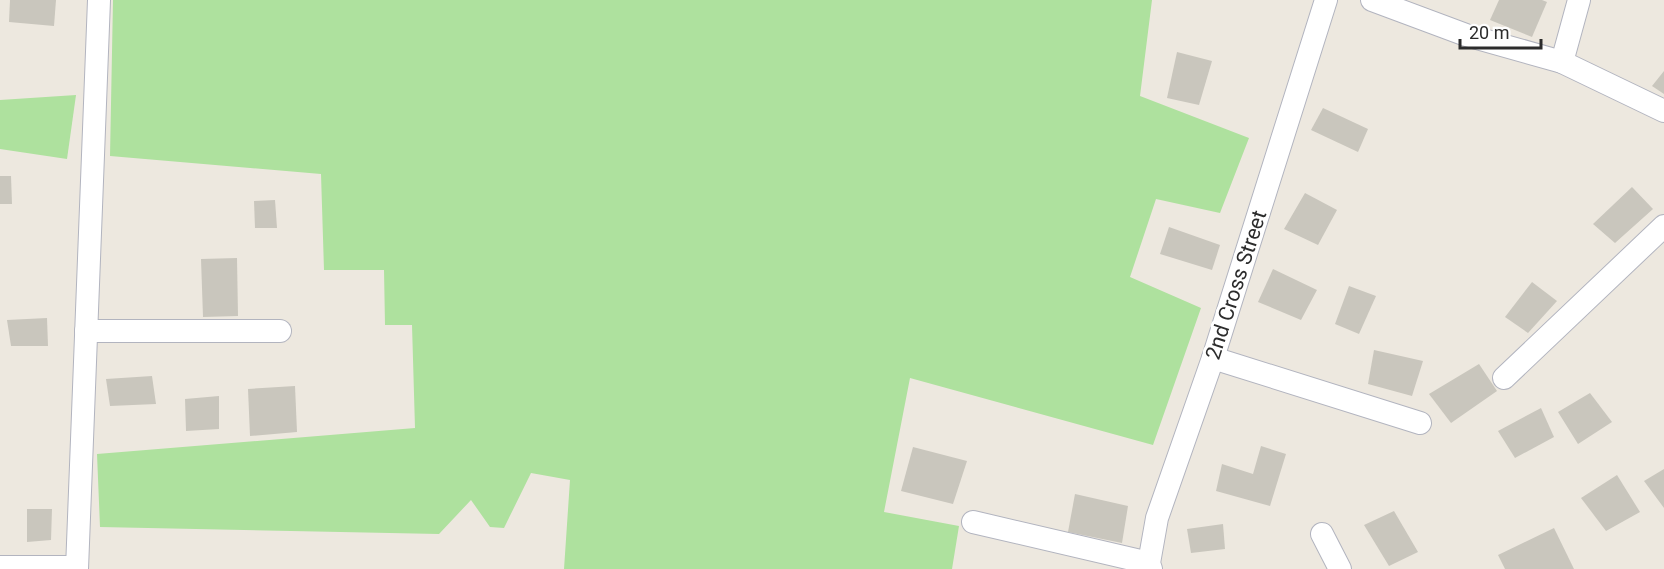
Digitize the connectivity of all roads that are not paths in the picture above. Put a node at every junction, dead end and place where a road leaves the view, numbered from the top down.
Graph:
1 (99, 0) edge
2 (1326, 0) edge
3 (1372, 0) edge
4 (1579, 0) edge
5 (1562, 62) junction
6 (1664, 111) edge
7 (1664, 226) edge
8 (86, 331) junction
9 (280, 331) dead end
10 (1213, 358) junction
11 (1504, 378) dead end
12 (1420, 423) dead end
13 (974, 522) dead end
14 (1322, 534) dead end
15 (1150, 566) edge
16 (0, 567) edge
17 (76, 568) edge
18 (1340, 569) edge

1 - 8 street
2 - 10 street, 2nd Cross Street
3 - 5 street
4 - 5 street
5 - 6 street
7 - 11 street
8 - 9 street
8 - 17 street
10 - 12 street
10 - 15 street, 2nd Cross Street
13 - 15 street
14 - 18 street
16 - 17 street

